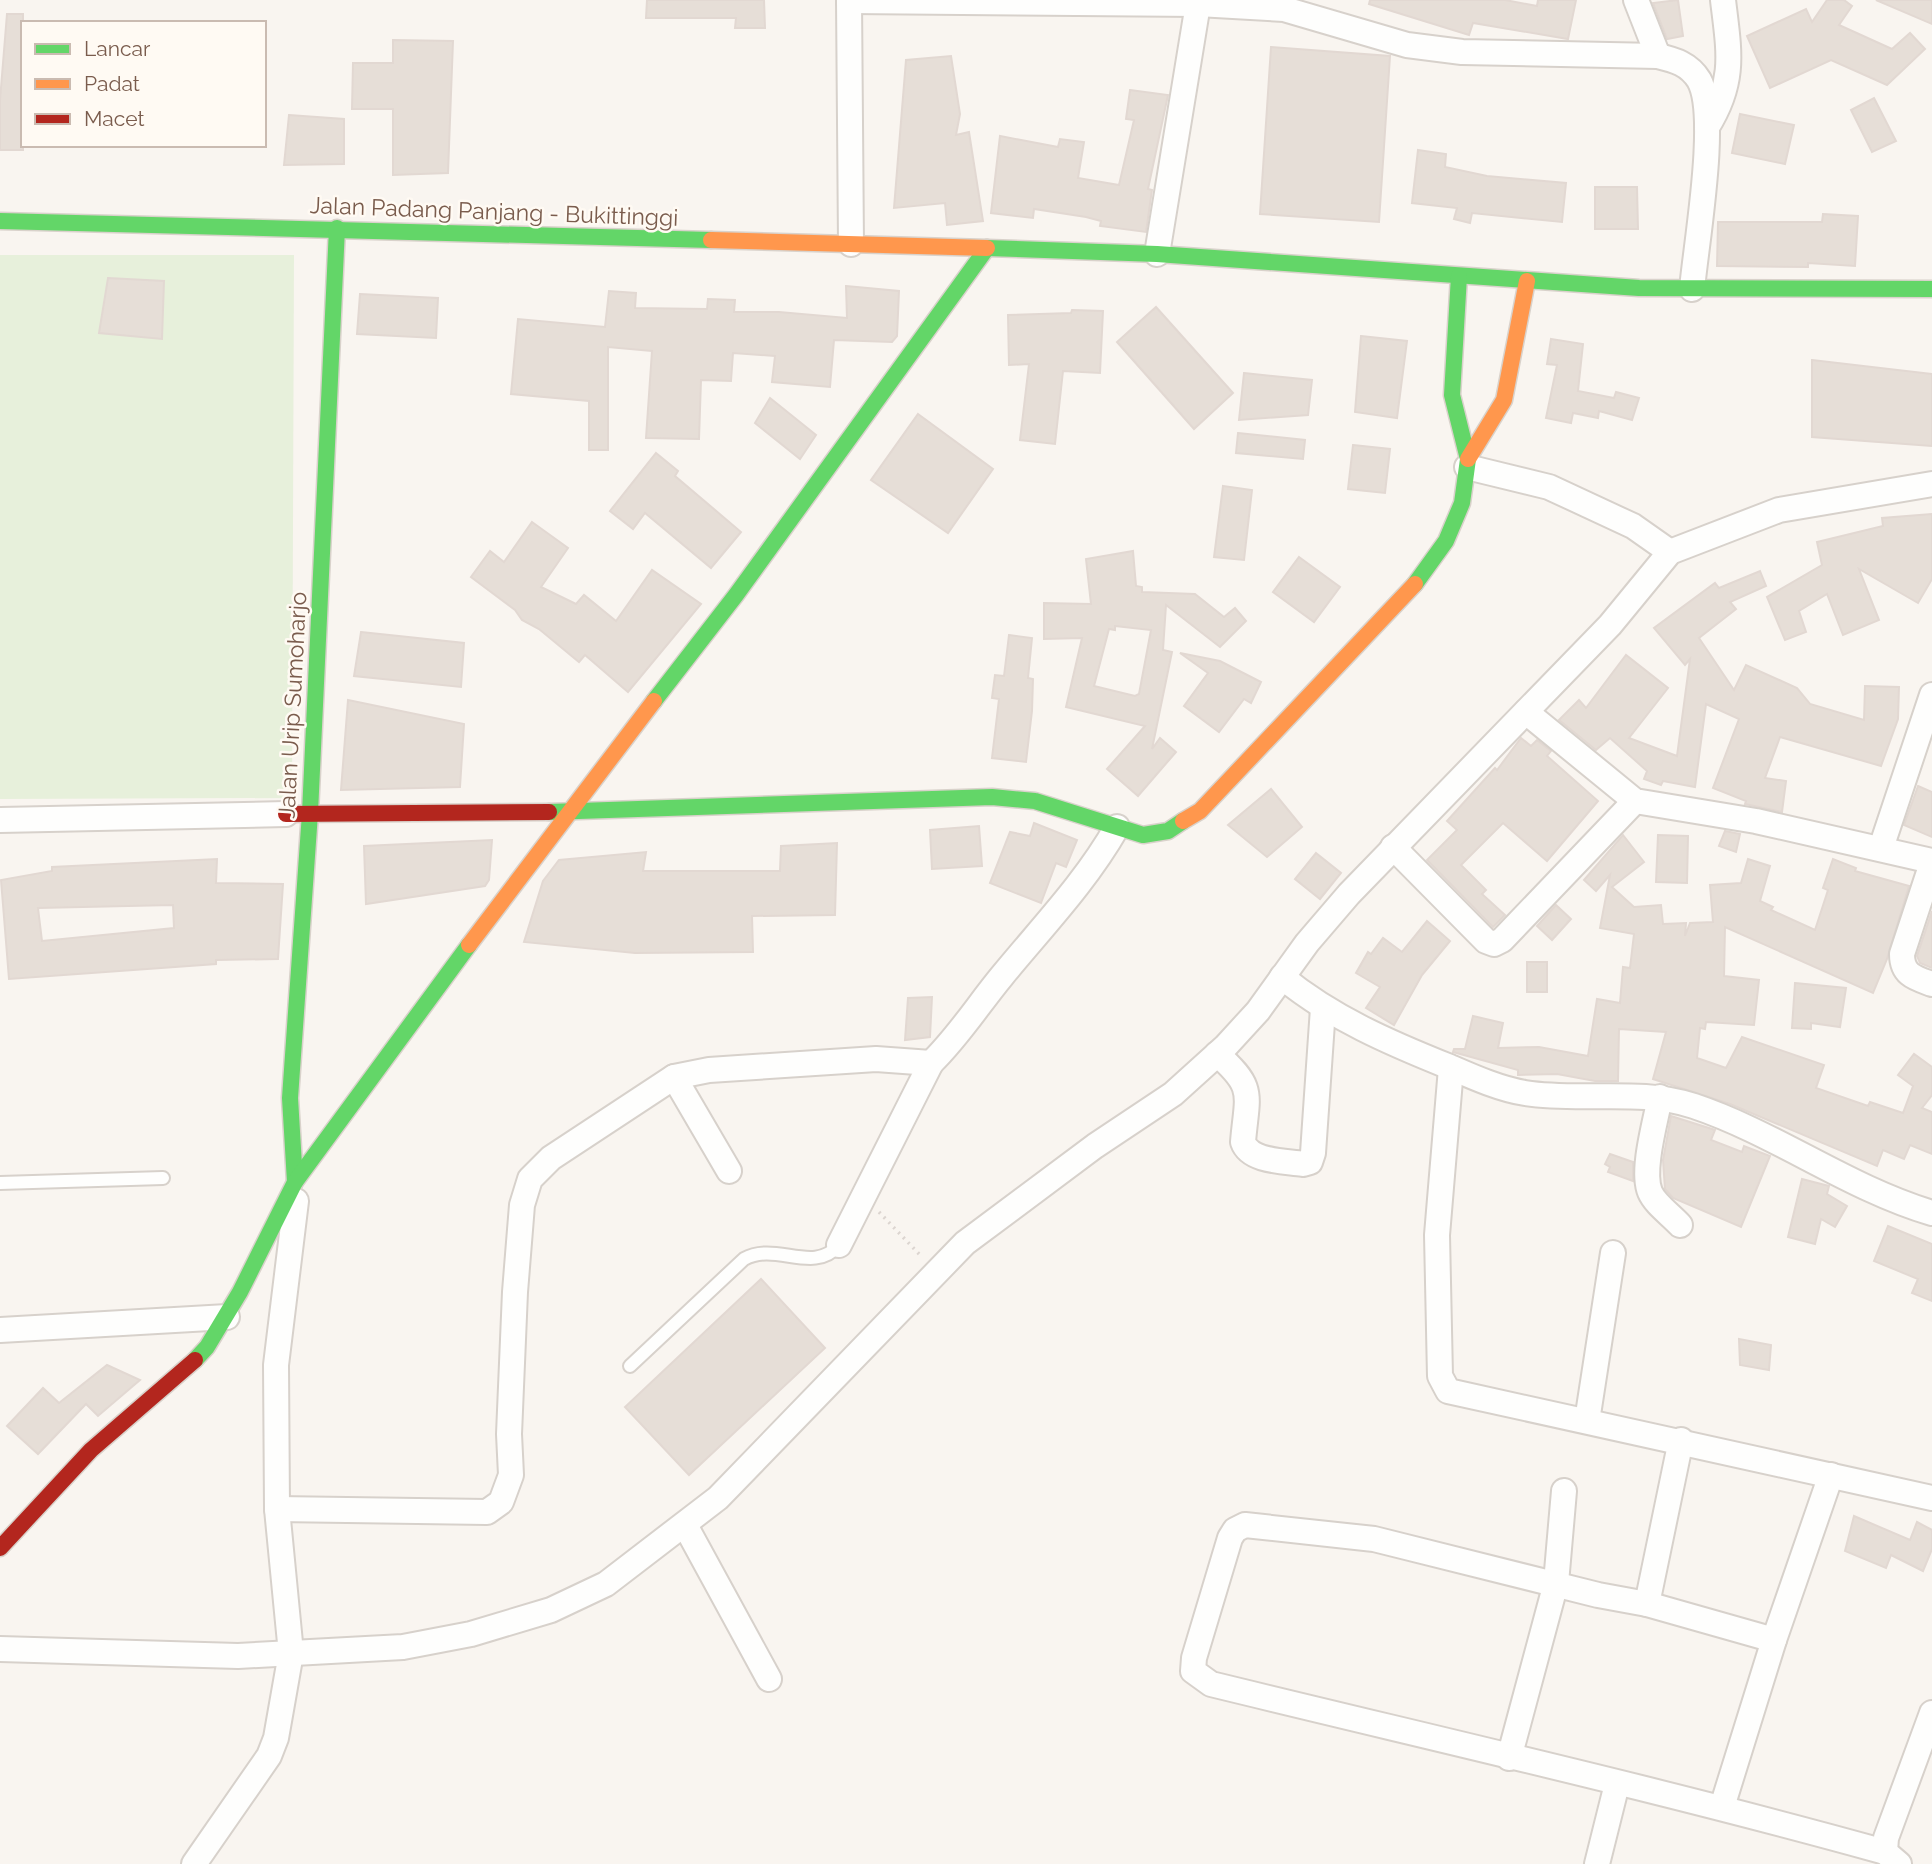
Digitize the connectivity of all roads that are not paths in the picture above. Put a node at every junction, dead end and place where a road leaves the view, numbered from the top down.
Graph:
1 (1636, 0) edge
2 (1723, 0) edge
3 (849, 1) edge
4 (1198, 4) junction
5 (1658, 56) junction
6 (1707, 127) junction
7 (0, 221) edge
8 (337, 228) junction
9 (851, 244) junction
10 (987, 248) junction
11 (1157, 254) junction
12 (1459, 276) junction
13 (1527, 281) junction
14 (1692, 289) junction
15 (1932, 289) edge
16 (1467, 463) junction
17 (1932, 484) edge
18 (1670, 552) junction
19 (1932, 695) edge
20 (1526, 712) junction
21 (1635, 801) junction
22 (567, 812) junction
23 (298, 813) junction
24 (0, 820) edge
25 (1117, 827) junction
26 (1393, 847) junction
27 (1881, 848) junction
28 (1932, 862) edge
29 (1282, 976) junction
30 (1932, 984) edge
31 (1323, 1008) junction
32 (1217, 1054) junction
33 (931, 1063) junction
34 (1451, 1068) junction
35 (674, 1077) junction
36 (1660, 1097) junction
37 (729, 1171) dead end
38 (163, 1178) dead end
39 (295, 1182) junction
40 (0, 1183) edge
41 (1932, 1213) edge
42 (1680, 1225) dead end
43 (839, 1245) joint
44 (1613, 1253) dead end
45 (226, 1317) junction
46 (0, 1330) edge
47 (630, 1366) dead end
48 (1587, 1421) junction
49 (1681, 1440) junction
50 (1831, 1475) junction
51 (1564, 1491) dead end
52 (1932, 1498) edge
53 (277, 1509) junction
54 (685, 1525) junction
55 (0, 1548) edge
56 (1556, 1583) junction
57 (1647, 1604) junction
58 (1774, 1640) junction
59 (0, 1649) edge
60 (291, 1653) junction
61 (769, 1679) dead end
62 (1932, 1713) edge
63 (1509, 1758) junction
64 (1617, 1784) junction
65 (1722, 1807) junction
66 (1892, 1858) edge
67 (194, 1864) edge
68 (1597, 1864) edge

1 - 5 street
2 - 6 street
3 - 4 street
3 - 9 street
4 - 5 street
4 - 11 street
5 - 6 street
6 - 14 street
7 - 8 main road, Jalan Padang Panjang - Bukittinggi
8 - 9 main road, Jalan Padang Panjang - Bukittinggi
8 - 23 main road, Jalan Urip Sumoharjo
9 - 10 main road, Jalan Padang Panjang - Bukittinggi
10 - 11 main road, Jalan Padang Panjang - Bukittinggi
10 - 22 main road
11 - 12 main road, Jalan Padang Panjang - Bukittinggi
12 - 13 main road, Jalan Padang Panjang - Bukittinggi
12 - 16 main road
13 - 14 main road, Jalan Padang Panjang - Bukittinggi
13 - 16 main road
14 - 15 main road, Jalan Padang Panjang - Bukittinggi
16 - 18 street
16 - 25 main road
17 - 18 street
18 - 20 street
19 - 27 street
20 - 21 street
20 - 26 street
21 - 26 street
21 - 27 street
22 - 23 main road
22 - 25 main road
22 - 39 main road
23 - 24 street
23 - 39 main road, Jalan Urip Sumoharjo
25 - 33 street
26 - 29 street
27 - 28 street
28 - 30 street
29 - 31 street
29 - 32 street
31 - 32 street
31 - 34 street
32 - 54 street
33 - 35 street
33 - 43 street
34 - 36 street
34 - 48 street
35 - 37 street
35 - 53 street
36 - 41 street
36 - 42 street
38 - 40 lane
39 - 45 main road
39 - 53 street
43 - 47 lane
44 - 48 street
45 - 46 street
45 - 55 main road
48 - 49 street
49 - 50 street
49 - 57 street
50 - 52 street
50 - 58 street
51 - 56 street
53 - 60 street
54 - 60 street
54 - 61 street
56 - 57 street
56 - 63 street
56 - 63 street
57 - 58 street
58 - 65 street
59 - 60 street
60 - 67 street
62 - 66 street
63 - 64 street
64 - 65 street
64 - 68 street
65 - 66 street

